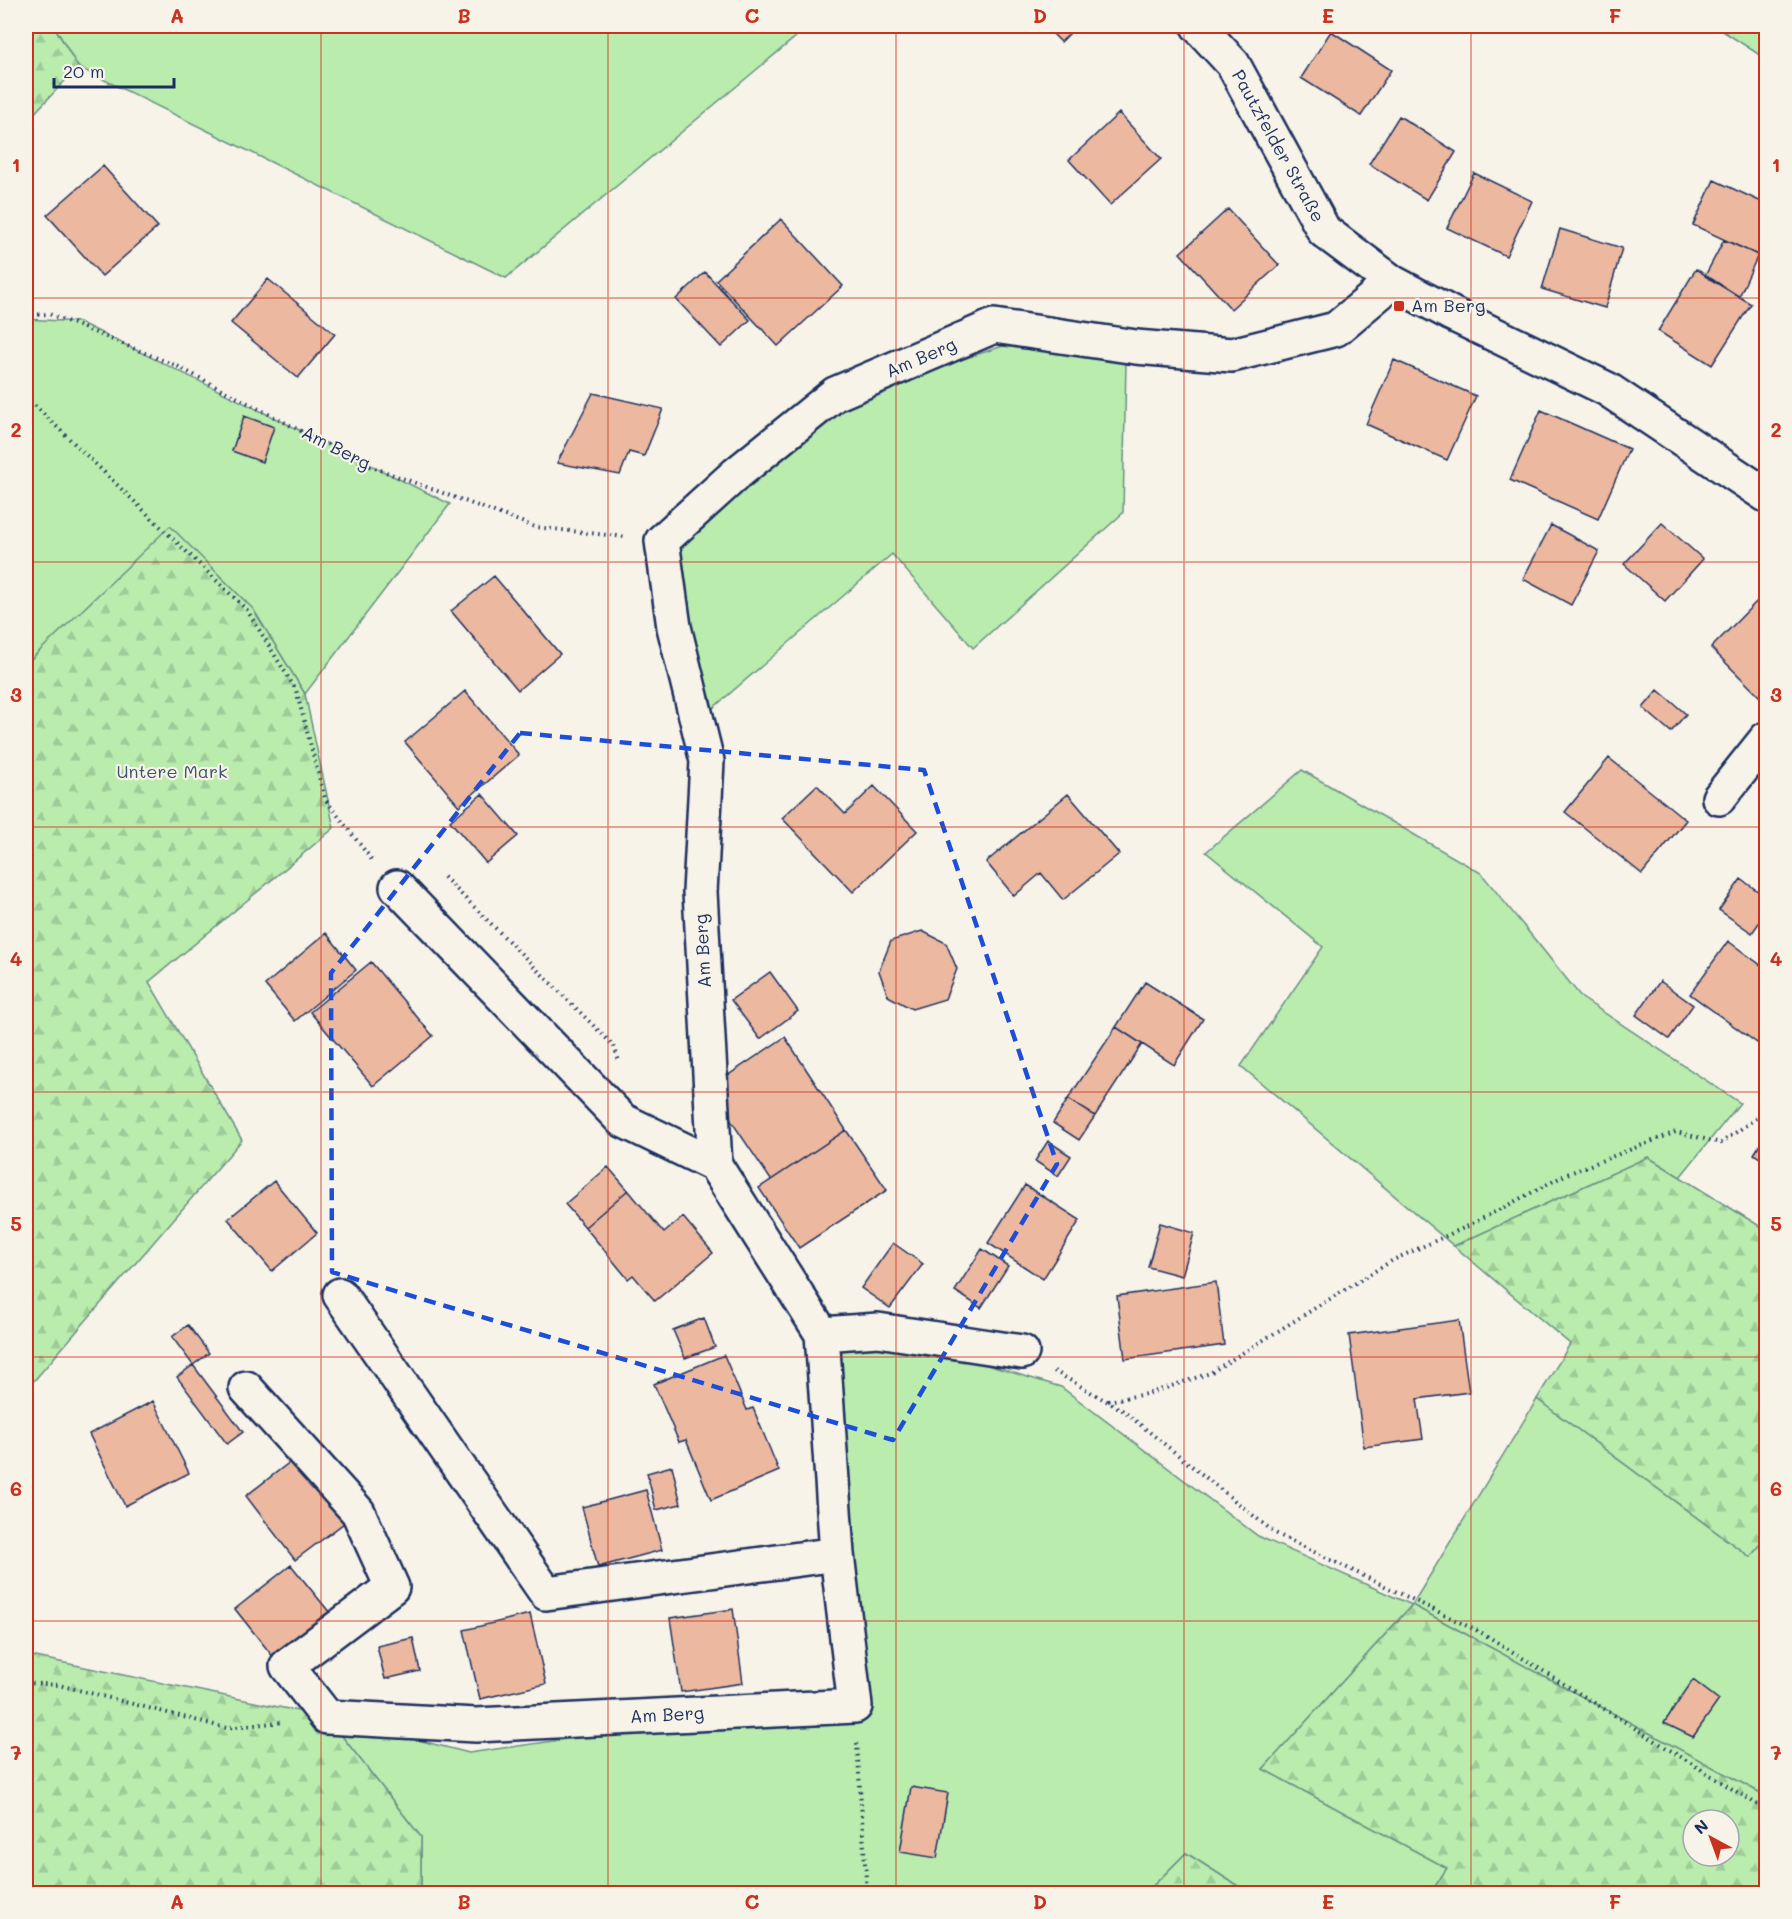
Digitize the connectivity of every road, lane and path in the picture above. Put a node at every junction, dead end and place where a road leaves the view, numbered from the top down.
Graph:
1 (1198, 26) edge
2 (1392, 282) junction
3 (26, 315) edge
4 (26, 398) edge
5 (1767, 495) edge
6 (662, 541) junction
7 (1767, 738) edge
8 (1719, 798) dead end
9 (397, 887) joint
10 (1767, 1110) edge
11 (715, 1165) junction
12 (340, 1295) dead end
13 (822, 1334) junction
14 (1022, 1352) joint
15 (246, 1388) dead end
16 (1107, 1401) junction
17 (837, 1554) junction
18 (26, 1683) edge
19 (855, 1706) junction
20 (327, 1717) junction
21 (1767, 1810) edge
22 (867, 1893) edge

1 - 2 street, Pautzfelder Straße
2 - 5 street, Pautzfelder Straße
2 - 6 street, Am Berg
3 - 6 path, Am Berg
4 - 9 path
6 - 11 street, Am Berg
7 - 8 street
9 - 11 street
10 - 16 path
11 - 13 street, Am Berg
12 - 17 street
13 - 14 street
13 - 17 street, Am Berg
14 - 16 path
15 - 20 street
16 - 21 path
17 - 19 street, Am Berg
18 - 20 path
19 - 20 street, Am Berg
19 - 22 path

